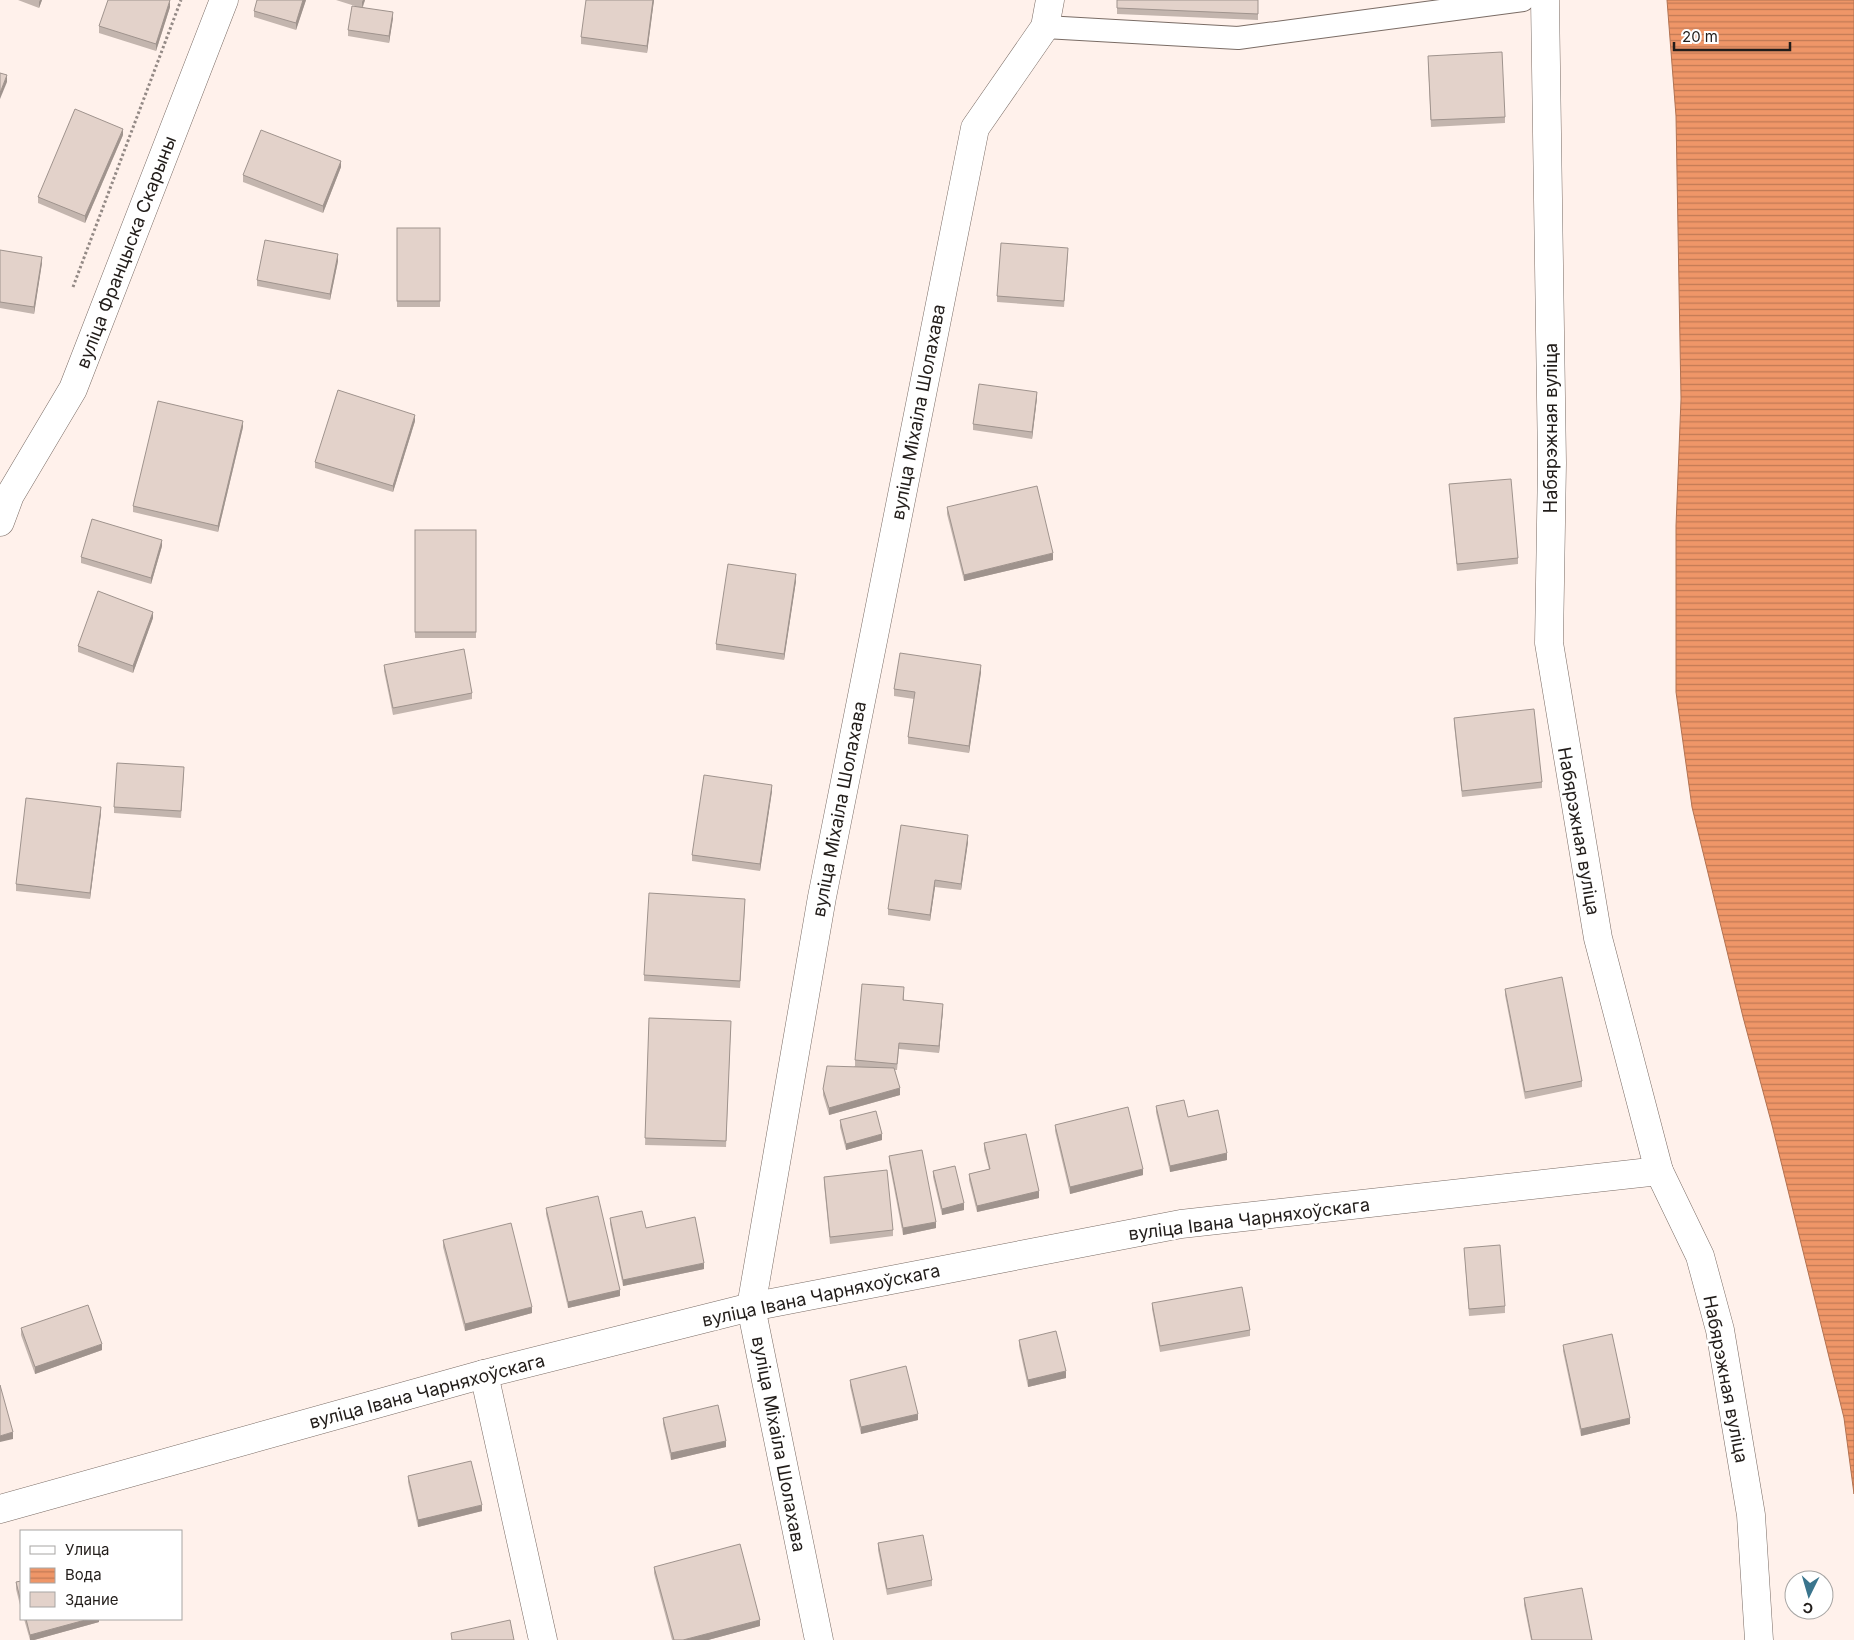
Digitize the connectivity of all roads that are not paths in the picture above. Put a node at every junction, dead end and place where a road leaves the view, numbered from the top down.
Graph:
1 (224, 0) edge
2 (1050, 0) edge
3 (1522, 0) edge
4 (1545, 0) edge
5 (1045, 27) junction
6 (5, 498) edge
7 (0, 522) edge
8 (1659, 1171) junction
9 (751, 1307) junction
10 (484, 1374) junction
11 (0, 1509) edge
12 (544, 1640) edge
13 (819, 1640) edge
14 (1759, 1640) edge

1 - 6 street, вуліца Францыска Скарыны
2 - 5 street, вуліца Міхаіла Шолахава
3 - 5 lane
4 - 8 street, Набярэжная вуліца
5 - 9 street, вуліца Міхаіла Шолахава
6 - 7 street, вуліца Францыска Скарыны
8 - 9 street, вуліца Івана Чарняхоўскага
8 - 14 street, Набярэжная вуліца
9 - 10 street, вуліца Івана Чарняхоўскага
9 - 13 street, вуліца Міхаіла Шолахава
10 - 11 street, вуліца Івана Чарняхоўскага
10 - 12 street

